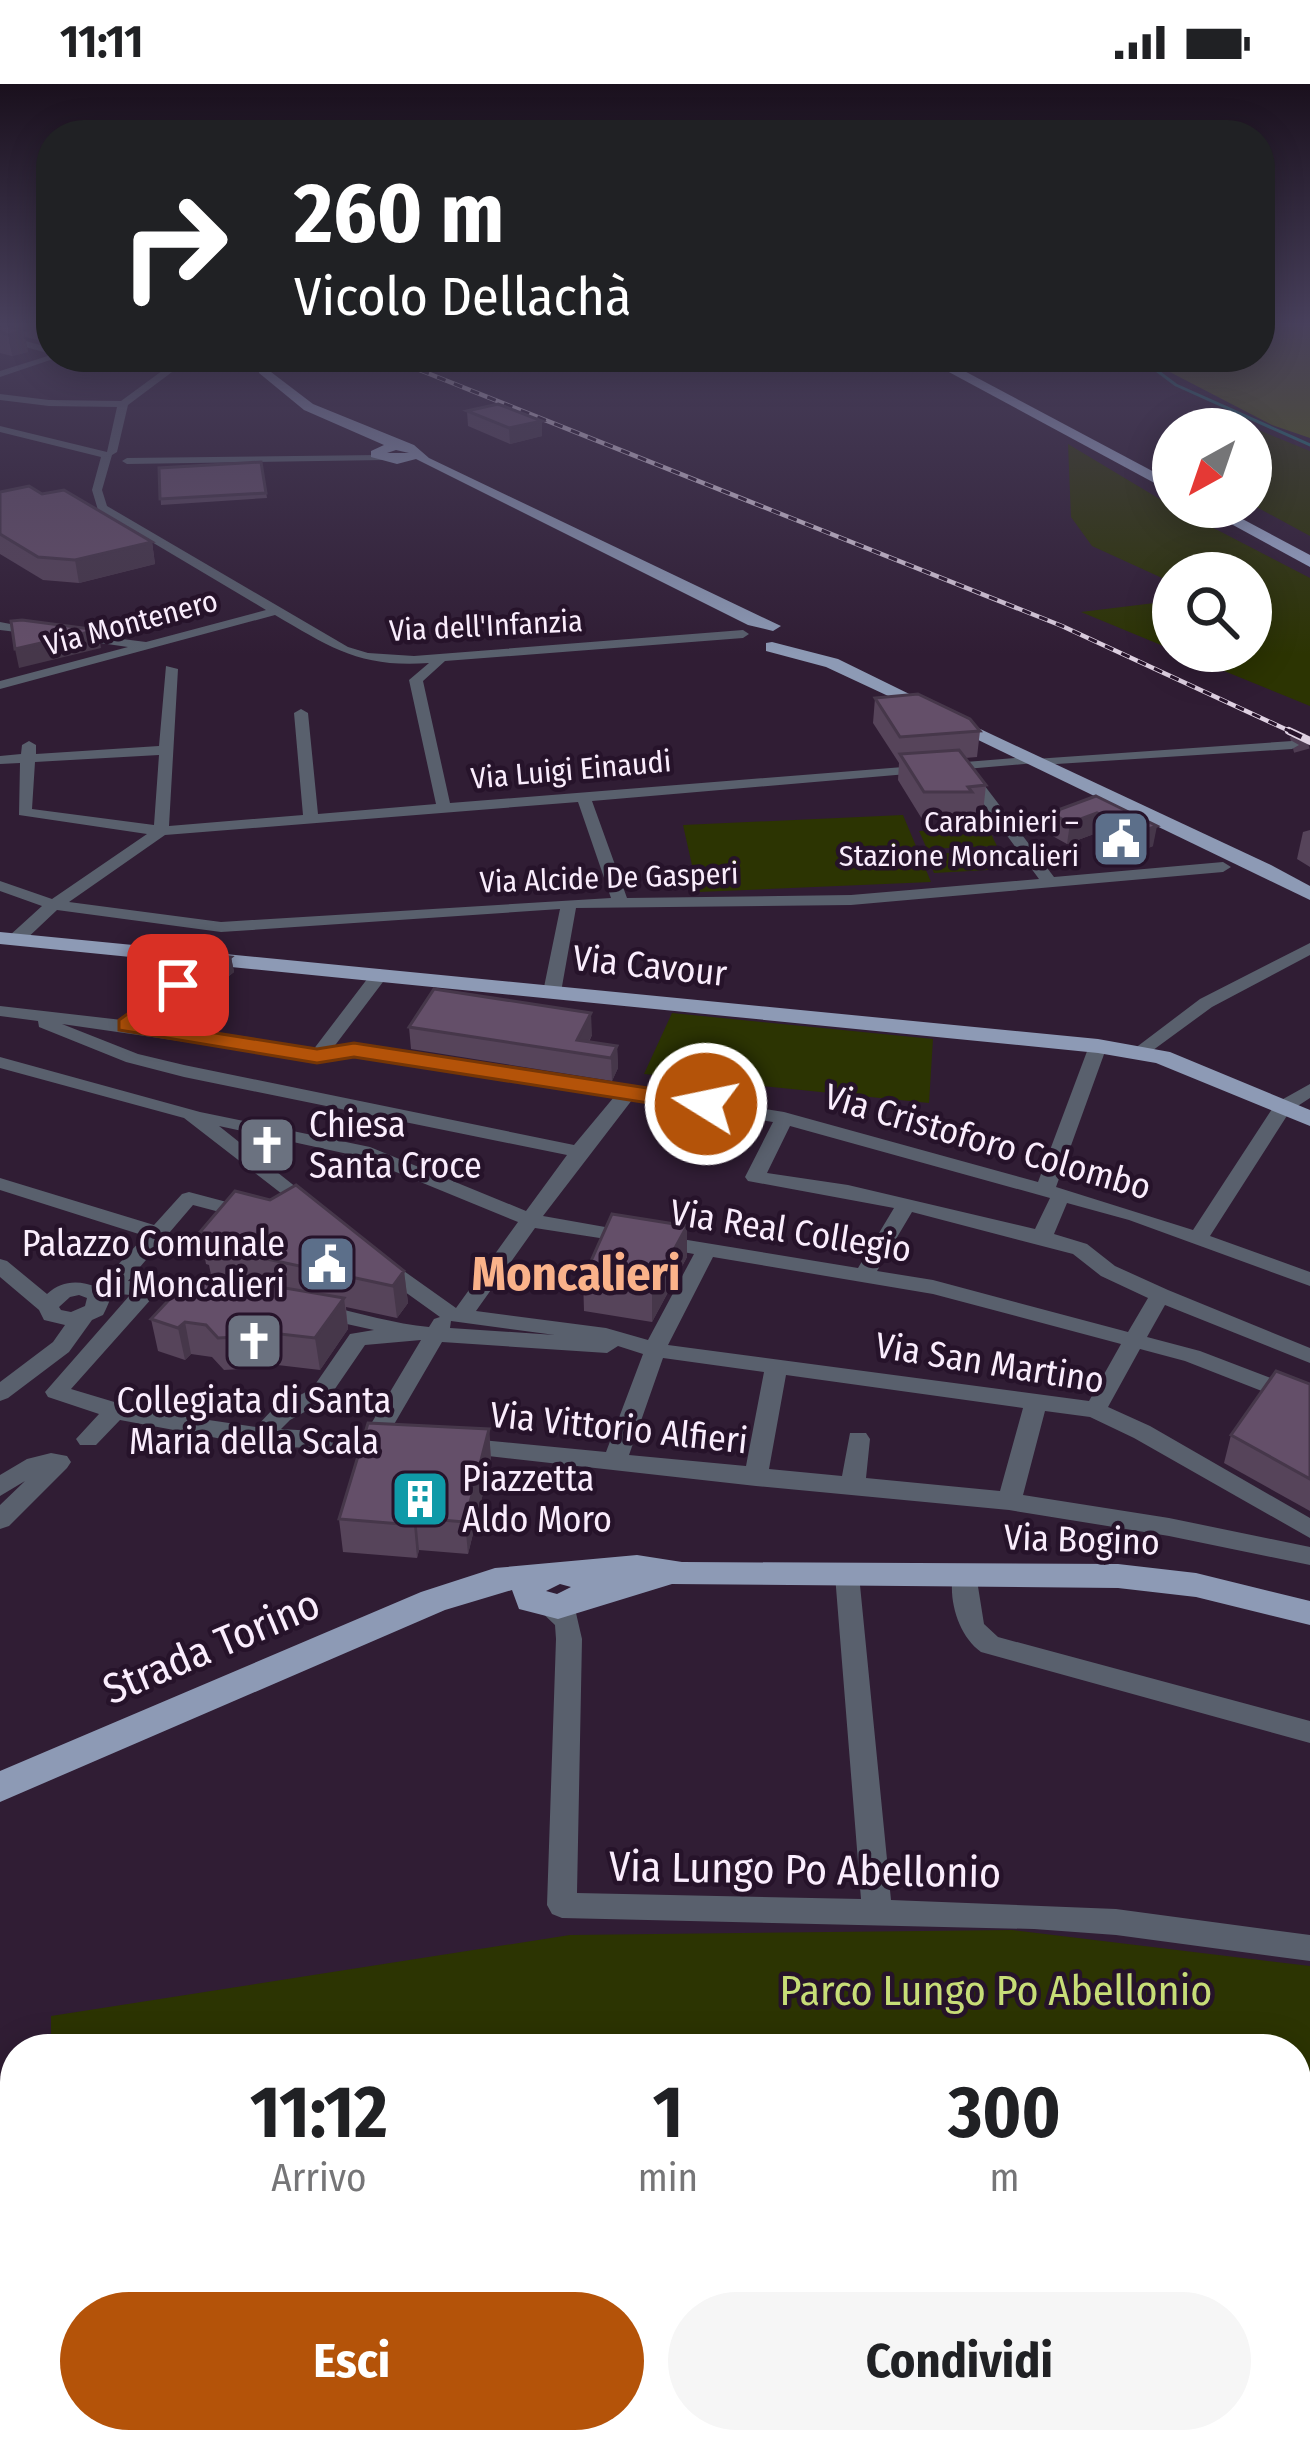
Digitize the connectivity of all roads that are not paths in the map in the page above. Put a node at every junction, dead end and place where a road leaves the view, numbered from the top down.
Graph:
1 (16, 434) edge
2 (119, 434) edge
3 (364, 434) edge
4 (366, 434) edge
5 (1071, 434) edge
6 (1093, 434) edge
7 (379, 453) junction
8 (401, 454) junction
9 (116, 459) junction
10 (1152, 465) edge
11 (1152, 477) edge
12 (99, 495) junction
13 (1247, 528) edge
14 (1272, 528) edge
15 (1310, 548) edge
16 (1310, 562) edge
17 (276, 611) junction
18 (0, 626) edge
19 (773, 626) junction
20 (746, 636) junction
21 (797, 637) junction
22 (155, 646) junction
23 (772, 647) junction
24 (446, 658) junction
25 (423, 659) junction
26 (832, 663) junction
27 (171, 669) dead end
28 (416, 680) junction
29 (0, 685) edge
30 (301, 713) dead end
31 (976, 732) junction
32 (998, 745) junction
33 (1292, 745) tunnel mouth
34 (166, 750) junction
35 (29, 753) junction
36 (0, 760) edge
37 (1035, 761) junction
38 (985, 765) junction
39 (962, 766) junction
40 (584, 796) junction
41 (444, 808) junction
42 (311, 820) junction
43 (161, 831) junction
44 (1222, 862) junction
45 (1049, 881) junction
46 (0, 886) edge
47 (1310, 897) edge
48 (620, 901) junction
49 (569, 903) junction
50 (55, 905) junction
51 (7, 939) edge
52 (1310, 948) edge
53 (211, 959) junction
54 (380, 974) junction
55 (552, 992) junction
56 (0, 1011) edge
57 (25, 1014) junction
58 (127, 1025) junction
59 (1098, 1046) junction
60 (1139, 1052) junction
61 (317, 1056) junction
62 (0, 1062) edge
63 (1310, 1090) edge
64 (629, 1091) junction
65 (1283, 1107) junction
66 (190, 1114) junction
67 (784, 1118) junction
68 (1310, 1119) edge
69 (579, 1152) junction
70 (0, 1184) edge
71 (1053, 1192) junction
72 (906, 1205) junction
73 (288, 1211) junction
74 (532, 1221) junction
75 (337, 1228) edge
76 (160, 1234) junction
77 (1042, 1237) junction
78 (1198, 1238) junction
79 (707, 1249) junction
80 (372, 1257) edge
81 (7, 1270) edge
82 (865, 1273) junction
83 (1310, 1279) edge
84 (71, 1288) junction
85 (105, 1291) junction
86 (146, 1292) junction
87 (224, 1295) edge
88 (1160, 1295) junction
89 (303, 1308) edge
90 (53, 1312) junction
91 (456, 1314) junction
92 (82, 1318) junction
93 (426, 1334) junction
94 (1131, 1343) junction
95 (644, 1348) junction
96 (1310, 1356) edge
97 (42, 1360) junction
98 (776, 1366) junction
99 (0, 1393) edge
100 (1036, 1401) junction
101 (1310, 1402) edge
102 (1095, 1410) junction
103 (114, 1413) junction
104 (260, 1438) junction
105 (858, 1439) dead end
106 (376, 1442) junction
107 (74, 1450) junction
108 (614, 1462) junction
109 (757, 1478) junction
110 (853, 1486) junction
111 (0, 1487) edge
112 (1009, 1502) junction
113 (0, 1520) edge
114 (1310, 1529) edge
115 (1310, 1556) edge
116 (964, 1574) junction
117 (847, 1575) junction
118 (558, 1592) junction
119 (1310, 1613) edge
120 (1310, 1732) edge
121 (0, 1786) edge
122 (877, 1910) junction
123 (1310, 1948) edge

1 - 9 street
2 - 9 street
3 - 7 main road
4 - 8 main road
5 - 11 highway
6 - 10 highway
7 - 8 main road
7 - 9 street
8 - 19 main road
8 - 20 main road
9 - 12 street
9 - 12 street
12 - 17 street, Via dell'Infanzia
13 - 16 highway
14 - 15 highway
17 - 22 street, Via Montenero
17 - 25 street, Via dell'Infanzia
18 - 22 street
19 - 20 main road
19 - 21 main road
20 - 23 main road
20 - 24 street, Via dell'Infanzia
21 - 23 main road
21 - 26 main road
22 - 29 street, Via Montenero
23 - 26 main road
24 - 25 street, Via dell'Infanzia
24 - 28 street
25 - 28 street
26 - 31 main road
27 - 34 street
28 - 41 street
30 - 42 street
31 - 32 main road
31 - 37 main road
32 - 37 main road
32 - 38 street
33 - 37 street, Via Luigi Einaudi
34 - 35 street
34 - 43 street
35 - 36 street
35 - 43 street, Via Luigi Einaudi
37 - 38 street, Via Luigi Einaudi
37 - 44 main road
38 - 39 street, Via Luigi Einaudi
39 - 40 street, Via Luigi Einaudi
39 - 45 street
40 - 41 street, Via Luigi Einaudi
40 - 48 street
41 - 42 street, Via Luigi Einaudi
42 - 43 street, Via Luigi Einaudi
43 - 50 street
44 - 45 street, Via Alcide De Gasperi
44 - 47 main road
45 - 48 street, Via Alcide De Gasperi
46 - 50 street, Via Alcide De Gasperi
48 - 49 street, Via Alcide De Gasperi
49 - 50 street, Via Alcide De Gasperi
49 - 55 street
50 - 51 street
51 - 53 main road, Via Cavour
52 - 60 street
53 - 54 main road, Via Cavour
53 - 58 street
54 - 55 main road, Via Cavour
54 - 61 street
55 - 59 main road, Via Cavour
56 - 57 street, Via Cristoforo Colombo
57 - 58 street, Via Cristoforo Colombo
57 - 69 street
58 - 61 street, Via Cristoforo Colombo
59 - 60 main road, Via Cavour
59 - 71 street
60 - 65 main road, Via Cavour
61 - 64 street, Via Cristoforo Colombo
62 - 66 street, Via Real Collegio
63 - 65 street
64 - 67 street, Via Cristoforo Colombo
64 - 69 street
65 - 68 main road, Via Cavour
65 - 78 street
66 - 73 street
66 - 74 street, Via Real Collegio
67 - 71 street, Via Cristoforo Colombo
67 - 72 street
69 - 74 street
70 - 76 street
71 - 77 street
71 - 78 street, Via Cristoforo Colombo
72 - 77 street
72 - 82 street
73 - 75 street
73 - 76 street
74 - 79 street, Via Real Collegio
74 - 91 street
76 - 85 street
77 - 88 street
78 - 83 street, Via Cristoforo Colombo
79 - 82 street, Via Real Collegio
79 - 95 street
80 - 91 street
81 - 84 street
81 - 90 street
82 - 94 street, Via Real Collegio
84 - 85 street
84 - 90 street
85 - 86 street
85 - 92 street
86 - 87 street
86 - 103 street, Via Vittorio Alfieri
88 - 94 street
88 - 96 street
89 - 93 street
90 - 92 street
90 - 97 street
91 - 93 street
91 - 95 street
92 - 97 street
93 - 95 street
93 - 104 street
93 - 106 street
94 - 101 street, Via Real Collegio
94 - 102 street
95 - 98 street, Via San Martino
95 - 108 street
97 - 99 street
98 - 100 street, Via San Martino
98 - 109 street
100 - 102 street, Via San Martino
100 - 112 street
102 - 114 street, Via San Martino
103 - 104 street, Via Vittorio Alfieri
103 - 107 street
104 - 106 street, Via Vittorio Alfieri
105 - 110 street
106 - 108 street, Via Vittorio Alfieri
107 - 111 street
107 - 113 street
108 - 109 street, Via Vittorio Alfieri
109 - 110 street, Via Vittorio Alfieri
110 - 112 street, Via Vittorio Alfieri
112 - 115 street, Via Vittorio Alfieri
116 - 117 main road, Via Bogino
116 - 119 main road, Via Bogino
116 - 120 street
117 - 118 main road, Strada Torino
117 - 122 street
118 - 121 main road, Strada Torino
118 - 122 street, Via Lungo Po Abellonio
122 - 123 street, Via Lungo Po Abellonio

